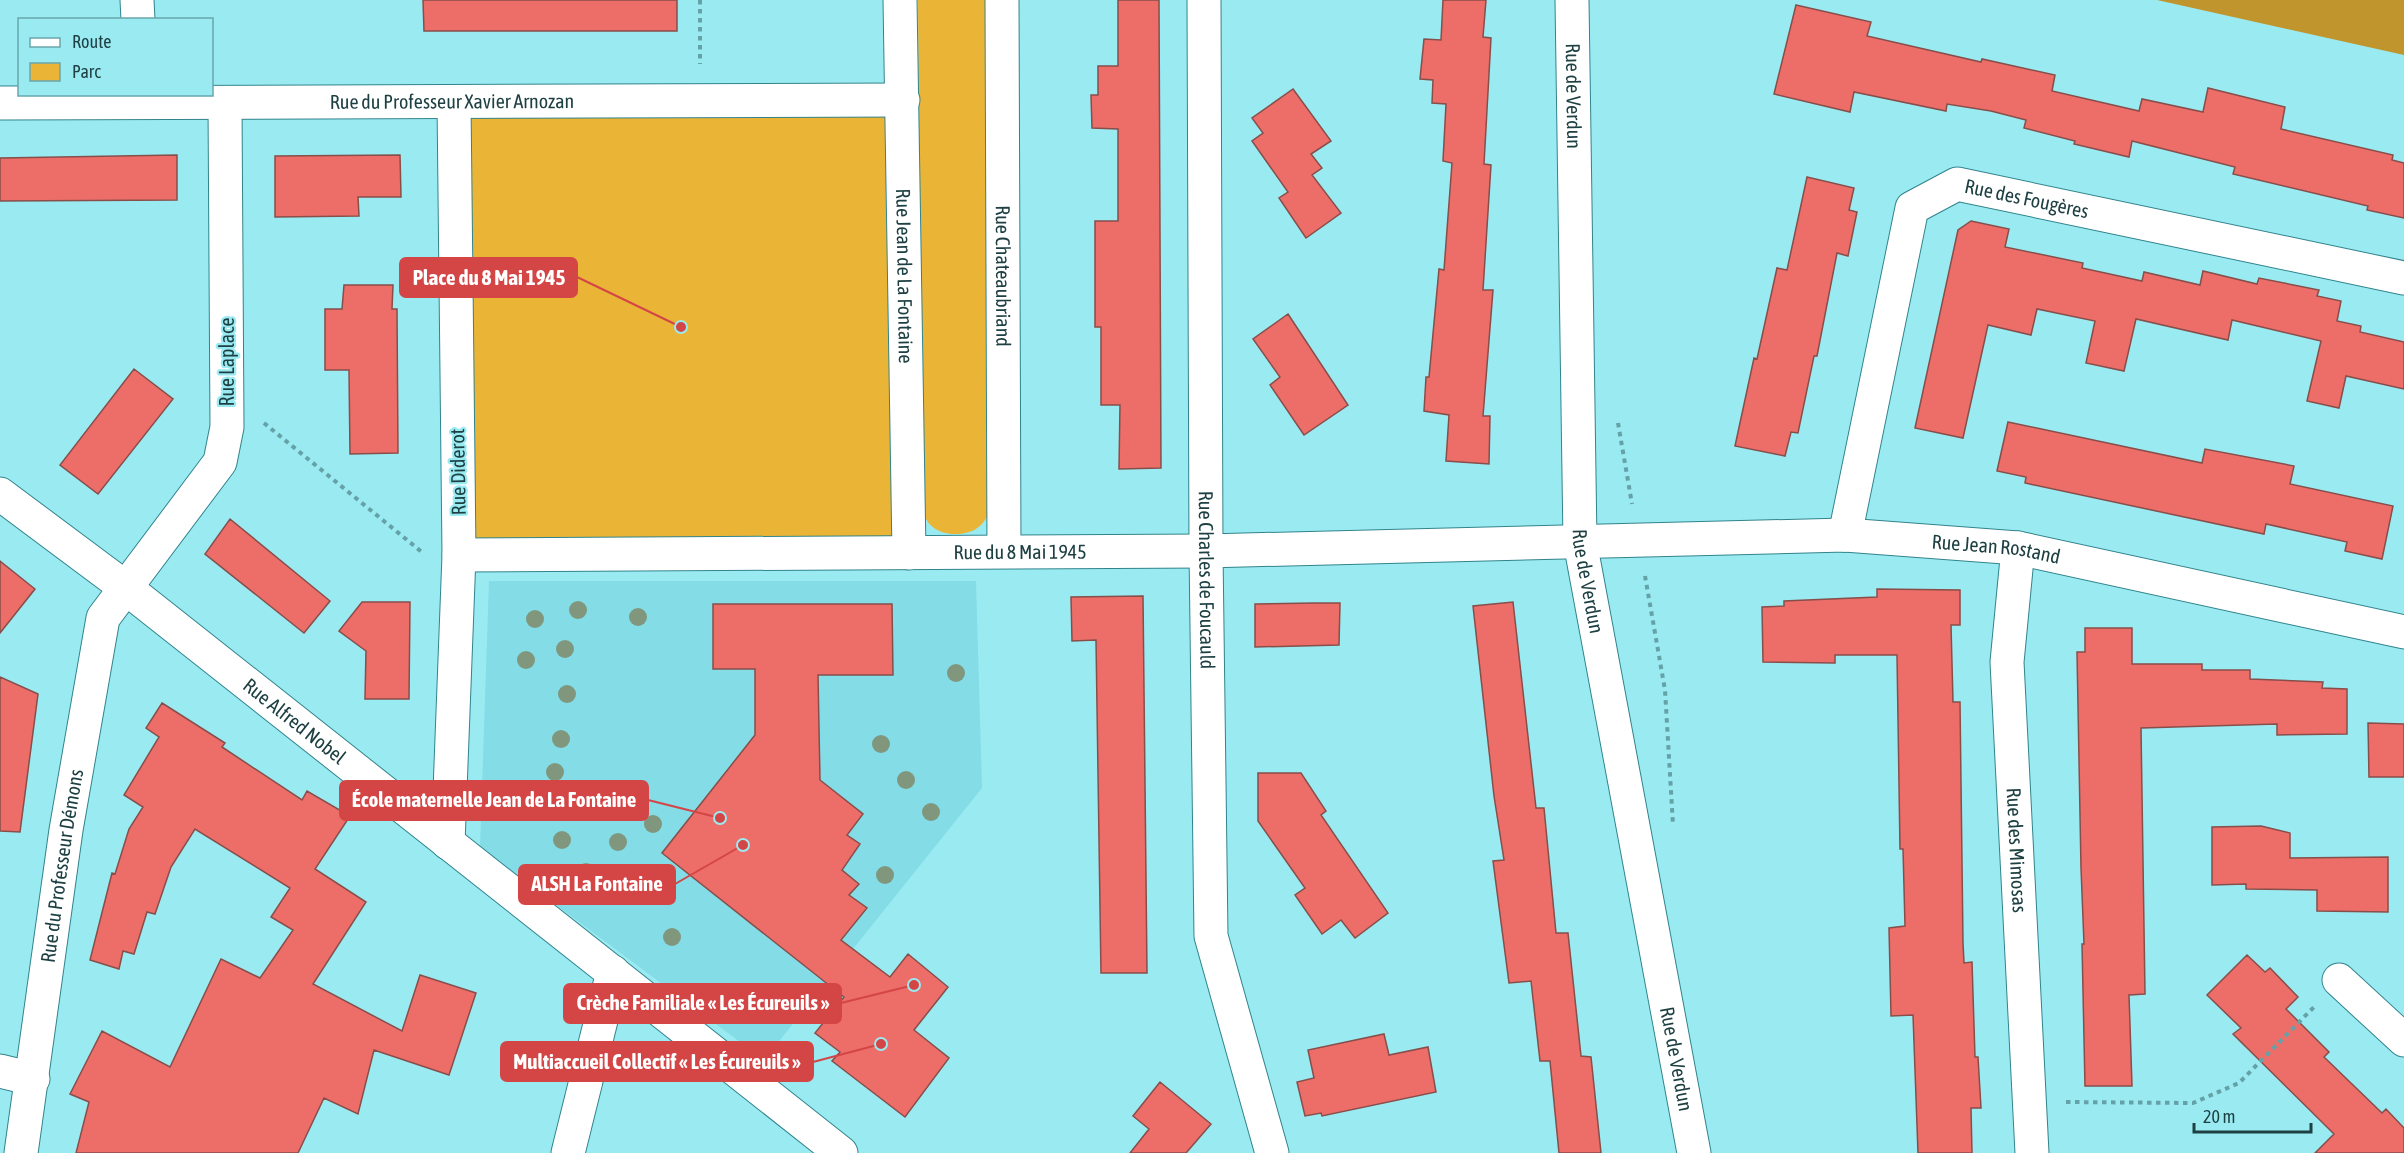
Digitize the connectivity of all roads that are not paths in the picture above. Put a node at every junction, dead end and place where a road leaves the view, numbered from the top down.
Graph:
1 (137, 0) edge
2 (900, 0) edge
3 (1002, 0) edge
4 (1204, 0) edge
5 (1572, 0) edge
6 (138, 18) edge
7 (139, 99) edge
8 (903, 100) junction
9 (454, 102) junction
10 (0, 103) edge
11 (225, 104) junction
12 (2404, 278) edge
13 (0, 494) edge
14 (1845, 535) junction
15 (1580, 542) junction
16 (2018, 548) junction
17 (1004, 551) junction
18 (1206, 551) junction
19 (909, 553) junction
20 (459, 569) junction
21 (126, 588) junction
22 (2404, 632) edge
23 (448, 843) junction
24 (613, 972) junction
25 (2339, 980) road end
26 (2404, 1040) edge
27 (0, 1071) edge
28 (33, 1079) junction
29 (21, 1153) edge
30 (568, 1153) edge
31 (842, 1153) edge
32 (1272, 1153) edge
33 (1694, 1153) edge
34 (2032, 1153) edge

1 - 6 street
2 - 8 street, Rue Jean de La Fontaine
3 - 17 street, Rue Chateaubriand
4 - 18 street, Rue Charles de Foucauld
5 - 15 street, Rue de Verdun
7 - 10 street, Rue du Professeur Xavier Arnozan
7 - 11 street, Rue du Professeur Xavier Arnozan
8 - 9 street, Rue du Professeur Xavier Arnozan
8 - 19 street, Rue Jean de La Fontaine
9 - 11 street, Rue du Professeur Xavier Arnozan
9 - 20 street, Rue Diderot
11 - 21 street, Rue Laplace
12 - 14 street, Rue des Fougères
13 - 21 street, Rue Alfred Nobel
14 - 15 street, Rue Jean Rostand
14 - 16 street, Rue Jean Rostand
15 - 18 street, Rue du 8 Mai 1945
15 - 33 street, Rue de Verdun
16 - 22 street, Rue Jean Rostand
16 - 34 street, Rue des Mimosas
17 - 18 street, Rue du 8 Mai 1945
17 - 19 street, Rue du 8 Mai 1945
18 - 32 street, Rue Charles de Foucauld
19 - 20 street, Rue du 8 Mai 1945
20 - 23 street, Rue Diderot
21 - 23 street, Rue Alfred Nobel
21 - 28 street, Rue du Professeur Démons
23 - 24 street, Rue Alfred Nobel
24 - 30 street
24 - 31 street, Rue Alfred Nobel
25 - 26 street
27 - 28 street
28 - 29 street, Rue du Professeur Démons

